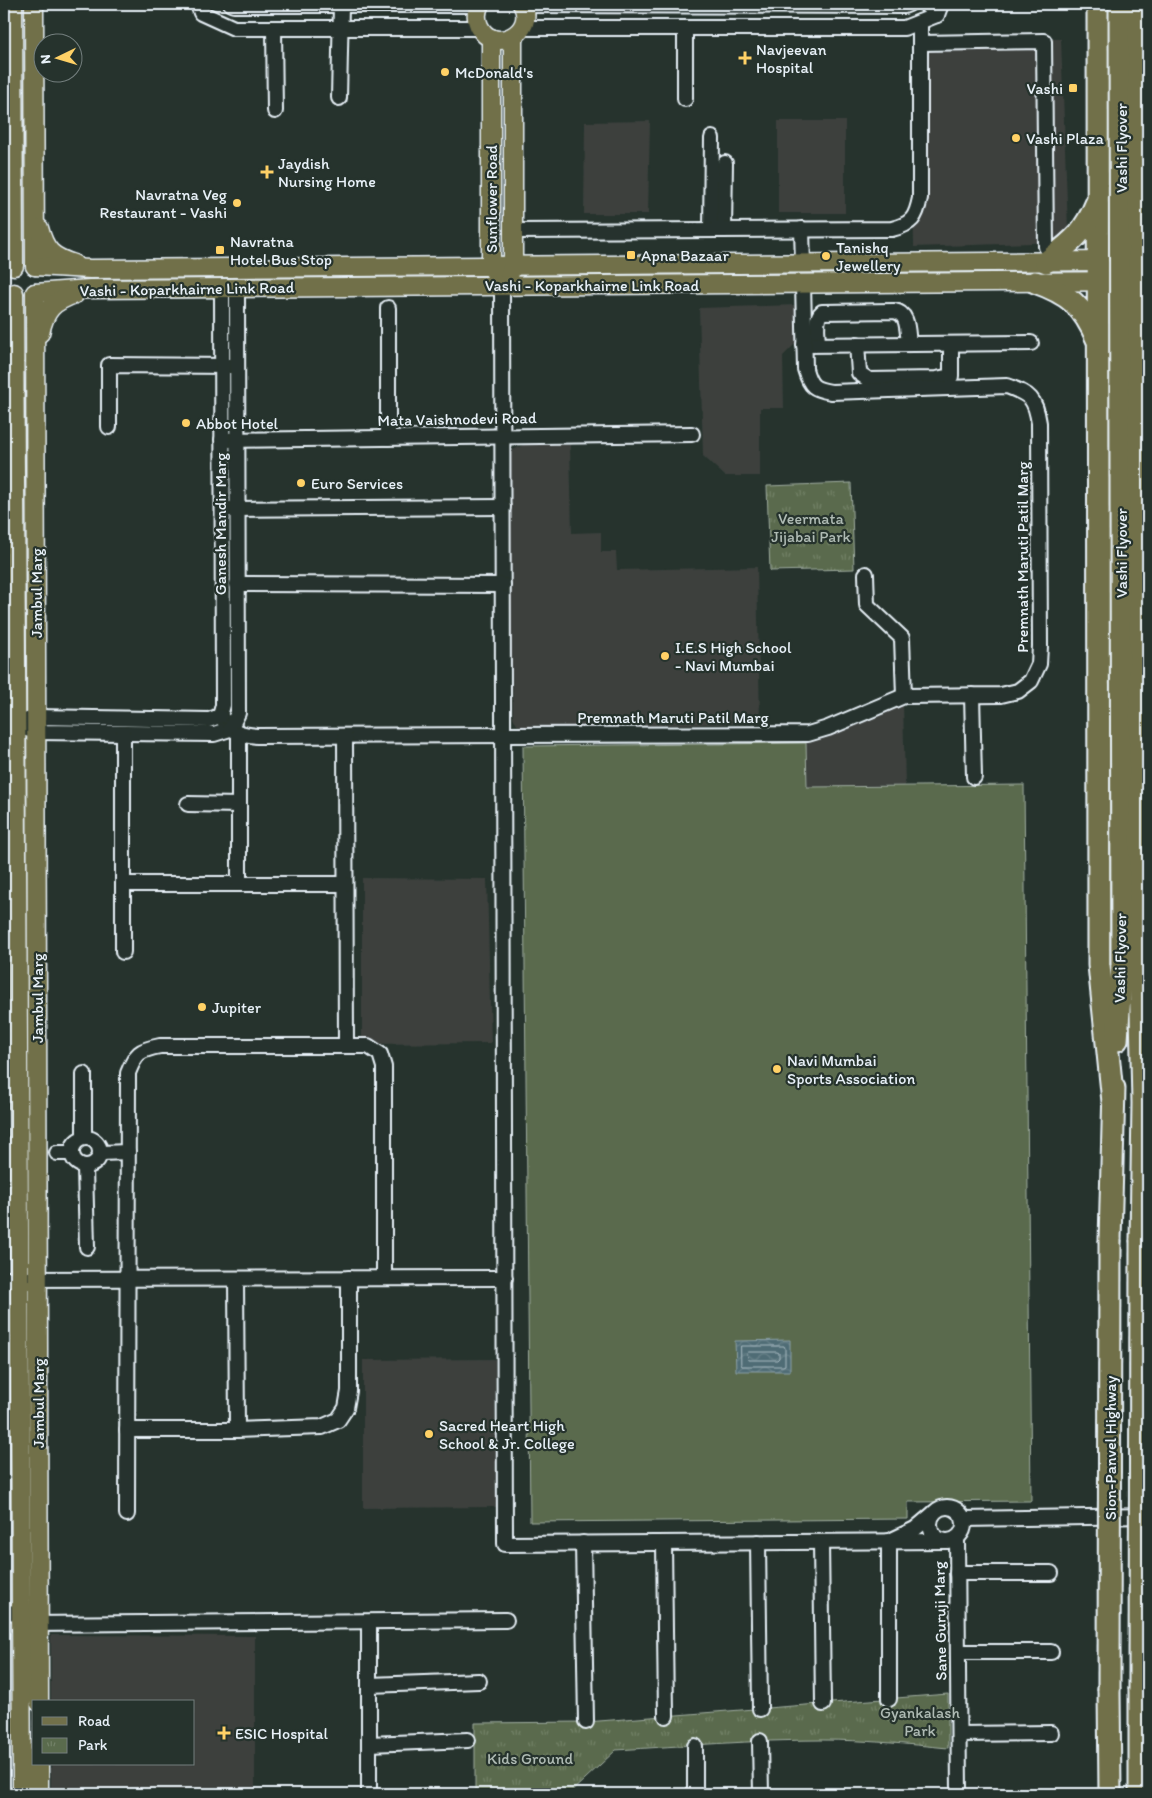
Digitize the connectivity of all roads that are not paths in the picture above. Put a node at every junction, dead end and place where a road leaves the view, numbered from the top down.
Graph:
1 (13, 4) edge
2 (34, 4) edge
3 (231, 4) edge
4 (286, 4) edge
5 (909, 4) edge
6 (926, 4) edge
7 (1098, 4) edge
8 (1120, 4) edge
9 (1139, 4) edge
10 (341, 5) junction
11 (480, 5) edge
12 (523, 5) edge
13 (584, 5) edge
14 (857, 5) edge
15 (748, 6) junction
16 (203, 7) edge
17 (939, 9) edge
18 (920, 22) junction
19 (274, 28) junction
20 (341, 28) junction
21 (685, 28) junction
22 (748, 28) junction
23 (486, 33) junction
24 (518, 33) junction
25 (920, 43) junction
26 (9, 86) edge
27 (340, 98) dead end
28 (685, 99) dead end
29 (275, 111) dead end
30 (712, 138) dead end
31 (725, 163) dead end
32 (1098, 199) junction
33 (13, 216) junction
34 (35, 216) junction
35 (802, 229) junction
36 (718, 230) junction
37 (513, 231) junction
38 (4, 236) edge
39 (1046, 254) junction
40 (1148, 261) edge
41 (803, 264) junction
42 (36, 266) junction
43 (491, 266) junction
44 (513, 266) junction
45 (9, 267) edge
46 (90, 269) junction
47 (1098, 271) junction
48 (1148, 281) edge
49 (1036, 282) junction
50 (803, 283) junction
51 (502, 286) junction
52 (229, 288) junction
53 (90, 289) junction
54 (9, 293) edge
55 (35, 293) junction
56 (388, 308) dead end
57 (4, 330) edge
58 (1098, 342) junction
59 (811, 344) junction
60 (857, 344) junction
61 (908, 344) junction
62 (951, 344) junction
63 (1031, 344) dead end
64 (14, 354) junction
65 (35, 354) junction
66 (222, 366) junction
67 (237, 366) junction
68 (109, 427) dead end
69 (692, 434) dead end
70 (503, 436) junction
71 (388, 438) junction
72 (237, 439) junction
73 (222, 440) junction
74 (503, 507) junction
75 (223, 509) junction
76 (237, 509) junction
77 (223, 568) junction
78 (237, 569) junction
79 (866, 574) dead end
80 (237, 584) junction
81 (503, 584) junction
82 (972, 695) junction
83 (904, 696) junction
84 (220, 716) junction
85 (10, 724) edge
86 (36, 725) junction
87 (235, 732) junction
88 (123, 733) junction
89 (503, 735) junction
90 (345, 736) junction
91 (974, 777) dead end
92 (188, 804) dead end
93 (239, 805) junction
94 (123, 884) junction
95 (239, 884) junction
96 (345, 884) junction
97 (123, 952) dead end
98 (1131, 966) junction
99 (346, 1046) junction
100 (1148, 1070) edge
101 (84, 1074) dead end
102 (1113, 1102) junction
103 (1144, 1103) junction
104 (84, 1138) junction
105 (128, 1152) junction
106 (57, 1153) dead end
107 (72, 1153) junction
108 (100, 1153) junction
109 (85, 1167) junction
110 (87, 1247) dead end
111 (236, 1278) junction
112 (349, 1278) junction
113 (384, 1278) junction
114 (505, 1278) junction
115 (12, 1279) edge
116 (38, 1279) junction
117 (128, 1279) junction
118 (128, 1430) junction
119 (237, 1430) junction
120 (936, 1510) junction
121 (127, 1514) dead end
122 (1148, 1516) edge
123 (964, 1518) junction
124 (951, 1540) junction
125 (888, 1541) junction
126 (758, 1542) junction
127 (821, 1542) junction
128 (664, 1543) junction
129 (583, 1544) junction
130 (957, 1573) junction
131 (1050, 1573) dead end
132 (21, 1619) edge
133 (506, 1620) dead end
134 (369, 1622) junction
135 (958, 1652) junction
136 (1051, 1652) dead end
137 (479, 1681) dead end
138 (369, 1685) junction
139 (889, 1699) dead end
140 (38, 1700) edge
141 (823, 1704) dead end
142 (760, 1709) dead end
143 (666, 1716) dead end
144 (1144, 1721) edge
145 (586, 1722) dead end
146 (1051, 1733) dead end
147 (959, 1734) junction
148 (468, 1740) dead end
149 (760, 1741) dead end
150 (369, 1744) junction
151 (694, 1746) dead end
152 (39, 1766) edge
153 (22, 1794) edge
154 (39, 1794) edge
155 (369, 1794) edge
156 (695, 1794) edge
157 (761, 1794) edge
158 (959, 1794) edge
159 (1110, 1794) edge
160 (1140, 1794) edge

1 - 26 main road
2 - 34 main road
3 - 4 street
4 - 10 street
5 - 14 street
6 - 17 street
7 - 32 highway
8 - 98 highway, Vashi Flyover, bridge
9 - 98 highway, Vashi Flyover, bridge
10 - 11 street
10 - 20 street
11 - 23 main road, Sunflower Road
12 - 13 street
12 - 24 main road, Sunflower Road
13 - 15 street
14 - 15 street
15 - 22 street
16 - 19 street
17 - 18 street
18 - 22 street
18 - 25 street
19 - 20 street
19 - 29 street
20 - 23 street
20 - 27 street
21 - 22 street
21 - 24 street
21 - 28 street
23 - 24 main road
23 - 43 main road, Sunflower Road
24 - 37 main road, Sunflower Road
25 - 35 street
25 - 39 street
26 - 33 main road
30 - 36 street
31 - 36 street
32 - 39 highway
32 - 47 highway
33 - 38 main road
33 - 45 main road
34 - 42 main road
34 - 46 main road
35 - 36 street
35 - 41 street
36 - 37 street
37 - 44 main road, Sunflower Road
39 - 41 main road, Vashi - Koparkhairne Link Road
39 - 47 main road, Vashi - Koparkhairne Link Road
40 - 47 main road, Vashi - Koparkhairne Link Road
41 - 44 main road, Vashi - Koparkhairne Link Road
41 - 50 main road
42 - 45 main road
42 - 46 main road, Vashi - Koparkhairne Link Road
42 - 55 main road
43 - 44 main road, Vashi - Koparkhairne Link Road
43 - 46 main road, Vashi - Koparkhairne Link Road
43 - 51 main road, Sunflower Road
44 - 51 main road, Sunflower Road
45 - 54 main road
47 - 48 main road, Vashi - Koparkhairne Link Road
47 - 49 main road, Vashi - Koparkhairne Link Road
47 - 58 highway
49 - 50 main road, Vashi - Koparkhairne Link Road
49 - 58 highway
50 - 51 main road, Vashi - Koparkhairne Link Road
50 - 59 street, Premnath Maruti Patil Marg
51 - 52 main road, Vashi - Koparkhairne Link Road
51 - 70 street
52 - 53 main road, Vashi - Koparkhairne Link Road
52 - 66 street, Ganesh Mandir Marg
52 - 67 street, Ganesh Mandir Marg
53 - 55 main road, Vashi - Koparkhairne Link Road
53 - 65 main road
54 - 55 main road
54 - 64 main road, Jambul Marg
55 - 65 main road, Jambul Marg
56 - 71 street
57 - 64 main road
58 - 102 highway
59 - 60 street
59 - 61 street
59 - 82 street, Premnath Maruti Patil Marg
60 - 61 street
60 - 62 street
61 - 62 street
62 - 63 street
64 - 85 main road, Jambul Marg
65 - 86 main road, Jambul Marg
66 - 67 street
66 - 68 street
66 - 73 street, Ganesh Mandir Marg
67 - 72 street, Ganesh Mandir Marg
69 - 70 street, Mata Vaishnodevi Road
70 - 71 street, Mata Vaishnodevi Road
70 - 74 street
71 - 72 street, Mata Vaishnodevi Road
72 - 73 street, Mata Vaishnodevi Road
72 - 76 street, Ganesh Mandir Marg
73 - 75 street, Ganesh Mandir Marg
74 - 76 street
74 - 81 street
75 - 76 street
75 - 77 street, Ganesh Mandir Marg
76 - 78 street, Ganesh Mandir Marg
77 - 78 street
77 - 84 street, Ganesh Mandir Marg
78 - 80 street, Ganesh Mandir Marg
79 - 83 street
80 - 81 street
80 - 87 street, Ganesh Mandir Marg
81 - 89 street
82 - 83 street, Premnath Maruti Patil Marg
82 - 91 street
83 - 89 street, Premnath Maruti Patil Marg
84 - 86 street, Premnath Maruti Patil Marg
84 - 87 street
85 - 86 street, Premnath Maruti Patil Marg
85 - 115 main road, Jambul Marg
86 - 88 street, Premnath Maruti Patil Marg
86 - 116 main road, Jambul Marg
87 - 88 street, Premnath Maruti Patil Marg
87 - 90 street, Premnath Maruti Patil Marg
87 - 93 street, Ganesh Mandir Marg
88 - 94 street
89 - 90 street, Premnath Maruti Patil Marg
89 - 114 street
90 - 96 street
92 - 93 street
93 - 95 street, Ganesh Mandir Marg
94 - 95 street
94 - 97 street
95 - 96 street
96 - 99 street
98 - 102 highway, Vashi Flyover
98 - 103 highway, Vashi Flyover
99 - 105 street
99 - 113 street
100 - 103 highway
101 - 104 street
102 - 159 highway, Sion-Panvel Highway, bridge
103 - 144 highway, Sion-Panvel Highway, bridge
104 - 107 street
104 - 108 street
105 - 108 street
105 - 117 street
106 - 107 street
107 - 109 street
108 - 109 street
109 - 110 street
111 - 112 street
111 - 117 street
111 - 119 street
112 - 113 street
112 - 119 street
113 - 114 street
114 - 129 street
115 - 116 street
115 - 132 main road, Jambul Marg
116 - 117 street
116 - 132 main road, Jambul Marg
117 - 118 street
118 - 119 street
118 - 121 street
120 - 123 street
120 - 124 street
120 - 125 street
122 - 123 street
123 - 124 street
124 - 125 street
124 - 130 street, Sane Guruji Marg
125 - 127 street
125 - 139 street
126 - 127 street
126 - 128 street
126 - 142 street
127 - 141 street
128 - 129 street
128 - 143 street
129 - 145 street
130 - 131 street
130 - 135 street, Sane Guruji Marg
132 - 134 street
132 - 140 main road, Jambul Marg
132 - 153 main road, Jambul Marg
133 - 134 street
134 - 138 street
135 - 136 street
135 - 147 street, Sane Guruji Marg
137 - 138 street
138 - 150 street
144 - 160 highway, Sion-Panvel Highway
146 - 147 street
147 - 158 street, Sane Guruji Marg
148 - 150 street
149 - 157 street
150 - 155 street
151 - 156 street
152 - 154 main road

